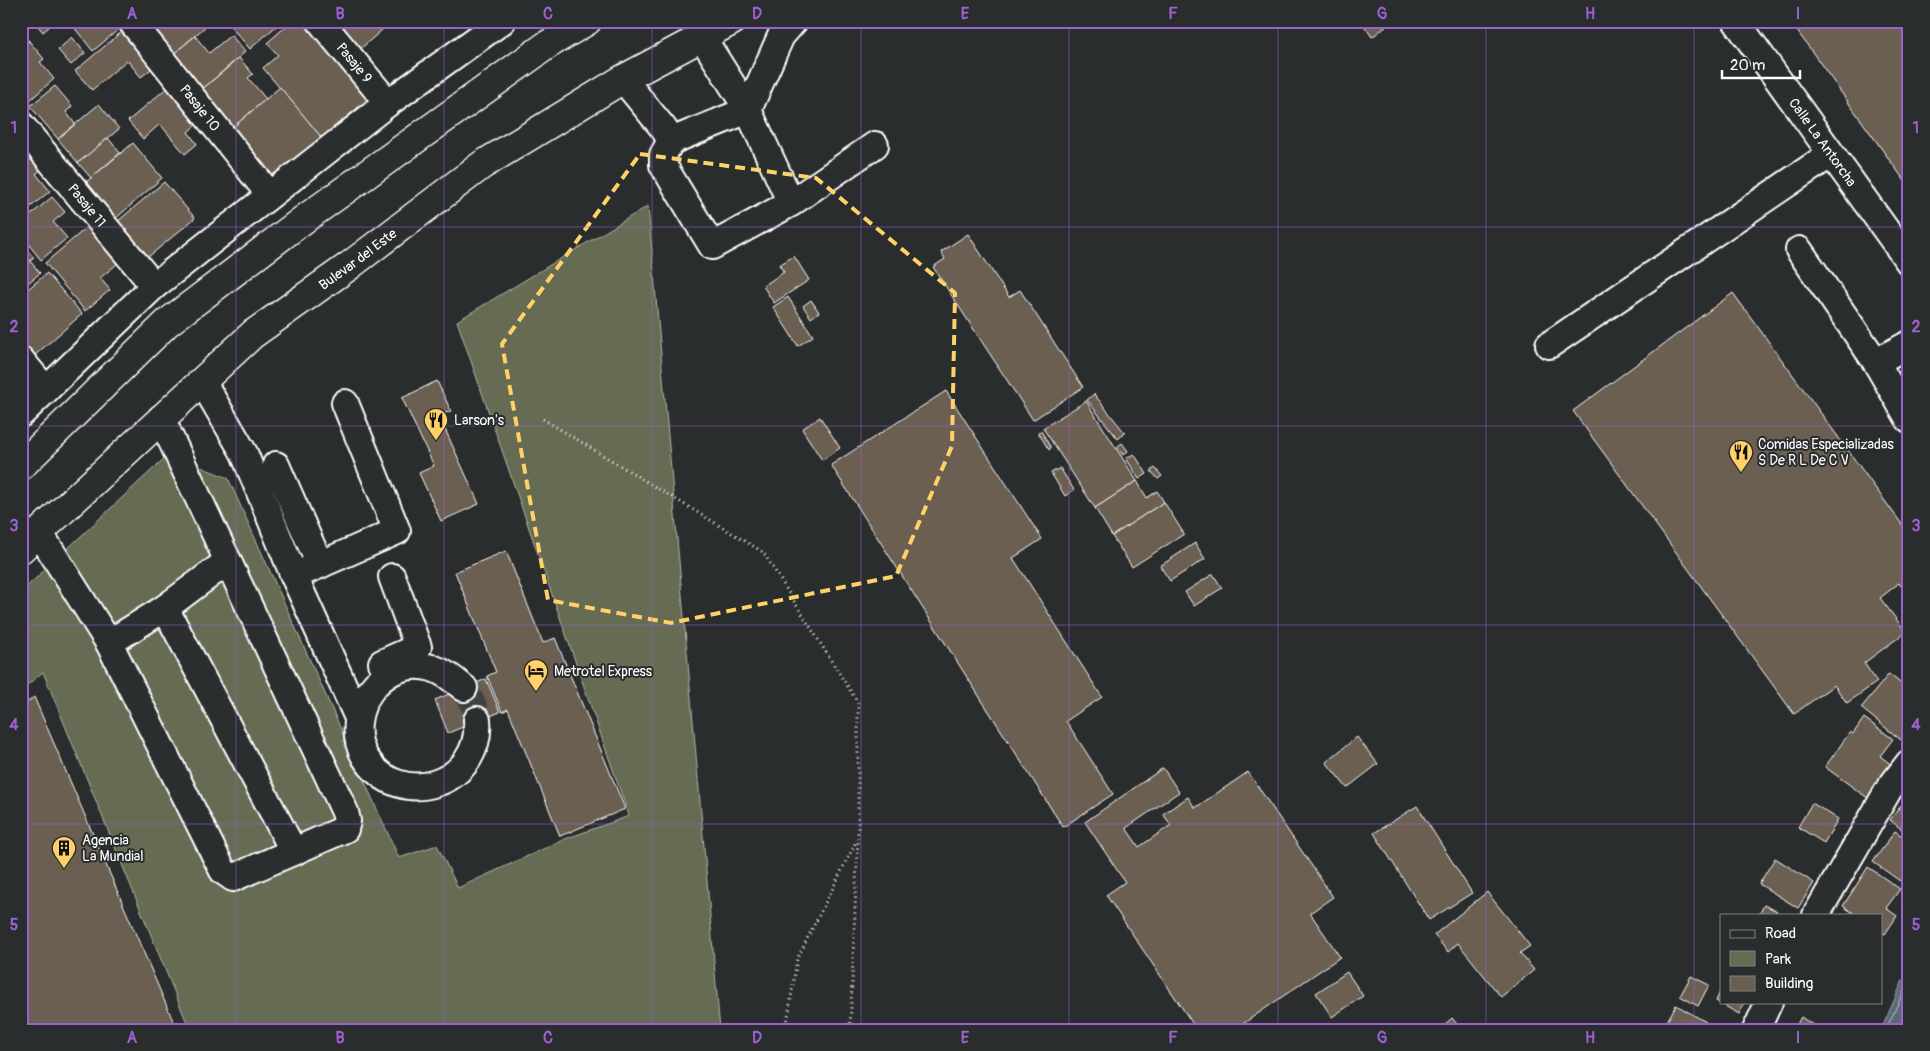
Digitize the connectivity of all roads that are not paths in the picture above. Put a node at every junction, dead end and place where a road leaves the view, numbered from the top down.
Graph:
1 (131, 21) edge
2 (320, 21) edge
3 (502, 21) edge
4 (587, 21) edge
5 (732, 21) edge
6 (794, 21) edge
7 (1736, 21) edge
8 (702, 37) junction
9 (622, 79) junction
10 (388, 103) junction
11 (748, 110) junction
12 (21, 125) edge
13 (671, 141) junction
14 (875, 145) dead end
15 (1831, 154) junction
16 (270, 195) junction
17 (791, 203) junction
18 (1798, 250) dead end
19 (1909, 262) edge
20 (154, 286) junction
21 (1909, 344) edge
22 (1549, 345) dead end
23 (21, 360) edge
24 (1876, 362) junction
25 (202, 381) junction
26 (46, 390) junction
27 (345, 403) dead end
28 (21, 414) edge
29 (161, 418) junction
30 (1909, 419) edge
31 (276, 465) dead end
32 (21, 466) edge
33 (30, 540) edge
34 (228, 561) junction
35 (320, 565) junction
36 (294, 576) junction
37 (392, 577) dead end
38 (165, 608) junction
39 (110, 643) junction
40 (342, 681) junction
41 (464, 688) tunnel mouth
42 (358, 718) junction
43 (477, 720) tunnel mouth
44 (1909, 763) edge
45 (294, 852) junction
46 (1817, 914) edge
47 (1768, 1004) edge
48 (1756, 1030) edge

1 - 16 street, Pasaje 10
2 - 10 street, Pasaje 9
3 - 10 street
4 - 32 highway
5 - 8 highway, Bulevar del Este
6 - 11 street
7 - 15 street, Calle La Antorcha
8 - 9 highway, Bulevar del Este
8 - 11 street
9 - 13 street
9 - 25 highway, Bulevar del Este
10 - 16 street
11 - 13 street
11 - 17 street
12 - 20 street, Pasaje 11
13 - 17 street
14 - 17 street
15 - 19 street, Calle La Antorcha
15 - 22 street
16 - 20 street
18 - 24 street
20 - 26 street
21 - 24 street
23 - 26 street
24 - 30 street
25 - 29 highway, Bulevar del Este
25 - 36 street
26 - 28 street
27 - 35 street
29 - 33 highway, Bulevar del Este
29 - 34 street
31 - 35 street
33 - 39 street
34 - 38 street
34 - 45 street
35 - 36 street
36 - 40 street
37 - 40 street
38 - 39 street
38 - 45 street
39 - 45 street
40 - 42 street
41 - 42 street
42 - 43 street
44 - 46 street
47 - 48 street

